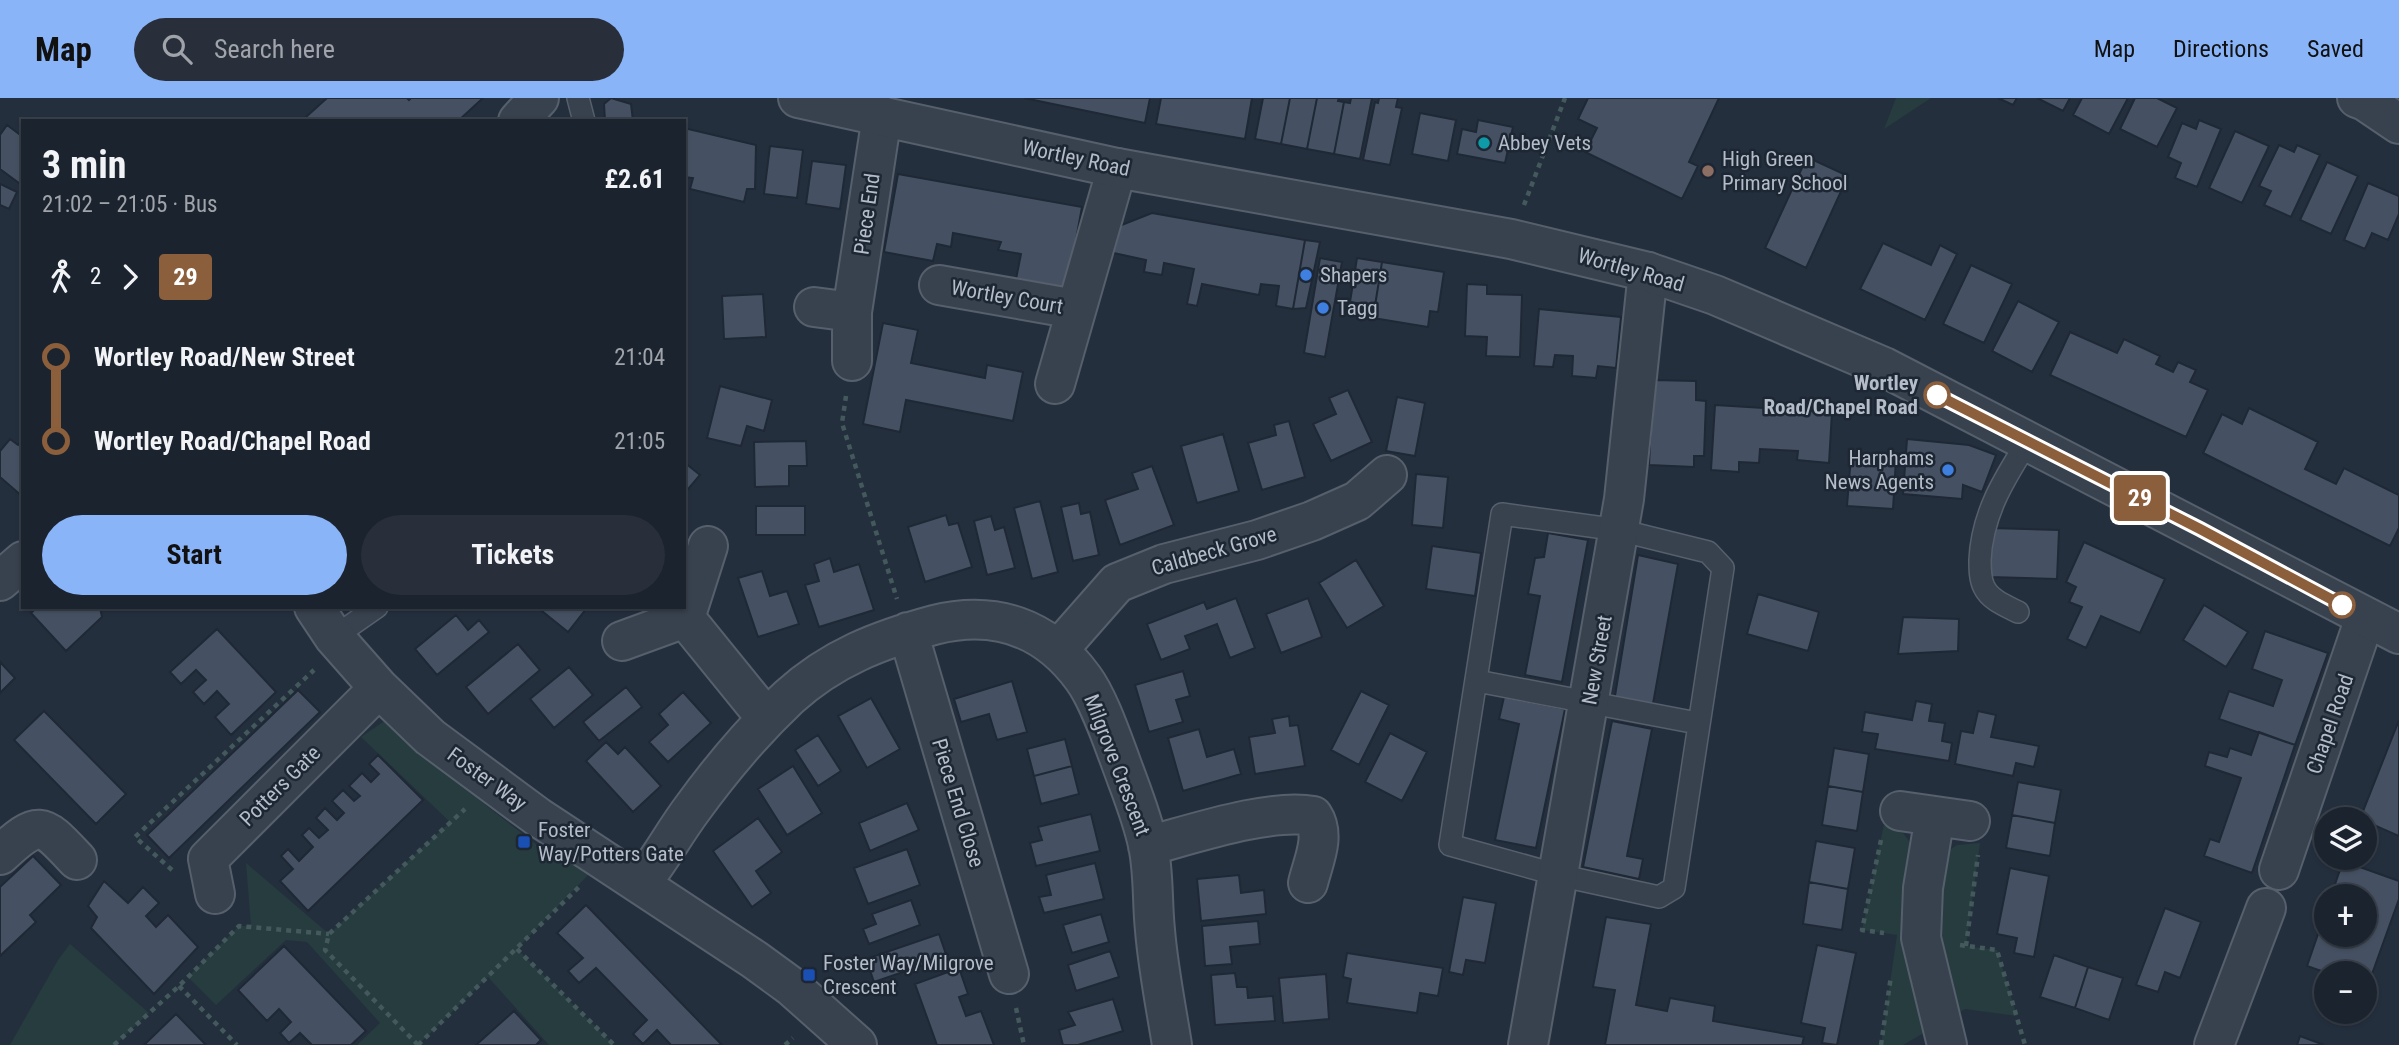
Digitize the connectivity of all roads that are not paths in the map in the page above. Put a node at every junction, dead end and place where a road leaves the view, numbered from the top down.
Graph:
1 (539, 98) edge
2 (578, 98) edge
3 (798, 98) edge
4 (2357, 98) edge
5 (882, 116) junction
6 (520, 119) edge
7 (583, 119) edge
8 (2399, 124) edge
9 (1117, 168) junction
10 (1648, 272) junction
11 (939, 285) dead end
12 (814, 307) dead end
13 (1075, 309) junction
14 (852, 312) junction
15 (852, 361) road end
16 (1055, 384) dead end
17 (2028, 441) junction
18 (1387, 475) dead end
19 (1619, 530) junction
20 (708, 546) dead end
21 (21, 563) edge
22 (0, 581) edge
23 (373, 609) edge
24 (2018, 612) dead end
25 (685, 618) junction
26 (2365, 618) junction
27 (908, 632) junction
28 (2399, 634) edge
29 (322, 636) edge
30 (622, 642) dead end
31 (1058, 650) junction
32 (1477, 681) junction
33 (379, 688) junction
34 (1590, 704) junction
35 (767, 719) junction
36 (1698, 723) junction
37 (1935, 816) road end
38 (1148, 846) junction
39 (0, 855) edge
40 (77, 860) dead end
41 (2279, 870) dead end
42 (1558, 875) junction
43 (212, 876) road end
44 (641, 883) junction
45 (1308, 883) dead end
46 (2266, 908) dead end
47 (1009, 974) dead end
48 (857, 1045) edge
49 (1172, 1045) edge
50 (1528, 1045) edge
51 (1947, 1045) edge
52 (2214, 1045) edge

1 - 6 street
2 - 7 lane
3 - 5 street, Wortley Road
4 - 8 street
5 - 9 street, Wortley Road
5 - 14 street, Piece End
9 - 10 street, Wortley Road
9 - 13 street, Wortley Court
10 - 17 street, Wortley Road
10 - 19 street, New Street
11 - 13 street, Wortley Court
12 - 14 street
13 - 16 street, Wortley Court
14 - 15 street, Piece End
17 - 24 lane
17 - 26 street, Wortley Road
18 - 31 street, Caldbeck Grove
19 - 32 lane
19 - 34 street, New Street
19 - 36 lane
20 - 25 street
21 - 22 street
23 - 29 lane
25 - 30 street
25 - 35 street
26 - 28 street, Wortley Road
26 - 41 street, Chapel Road
27 - 31 street, Milgrove Crescent
27 - 35 street, Milgrove Crescent
27 - 47 street, Piece End Close
29 - 33 street, Foster Way
31 - 38 street, Milgrove Crescent
32 - 34 lane
32 - 42 lane
33 - 43 street, Potters Gate
33 - 44 street, Foster Way
34 - 36 lane
34 - 42 street, New Street
35 - 44 street, Milgrove Crescent
36 - 42 lane
37 - 51 street
38 - 45 street
38 - 49 street, Milgrove Crescent
39 - 40 street
42 - 50 street, New Street
44 - 48 street, Foster Way
46 - 52 street

